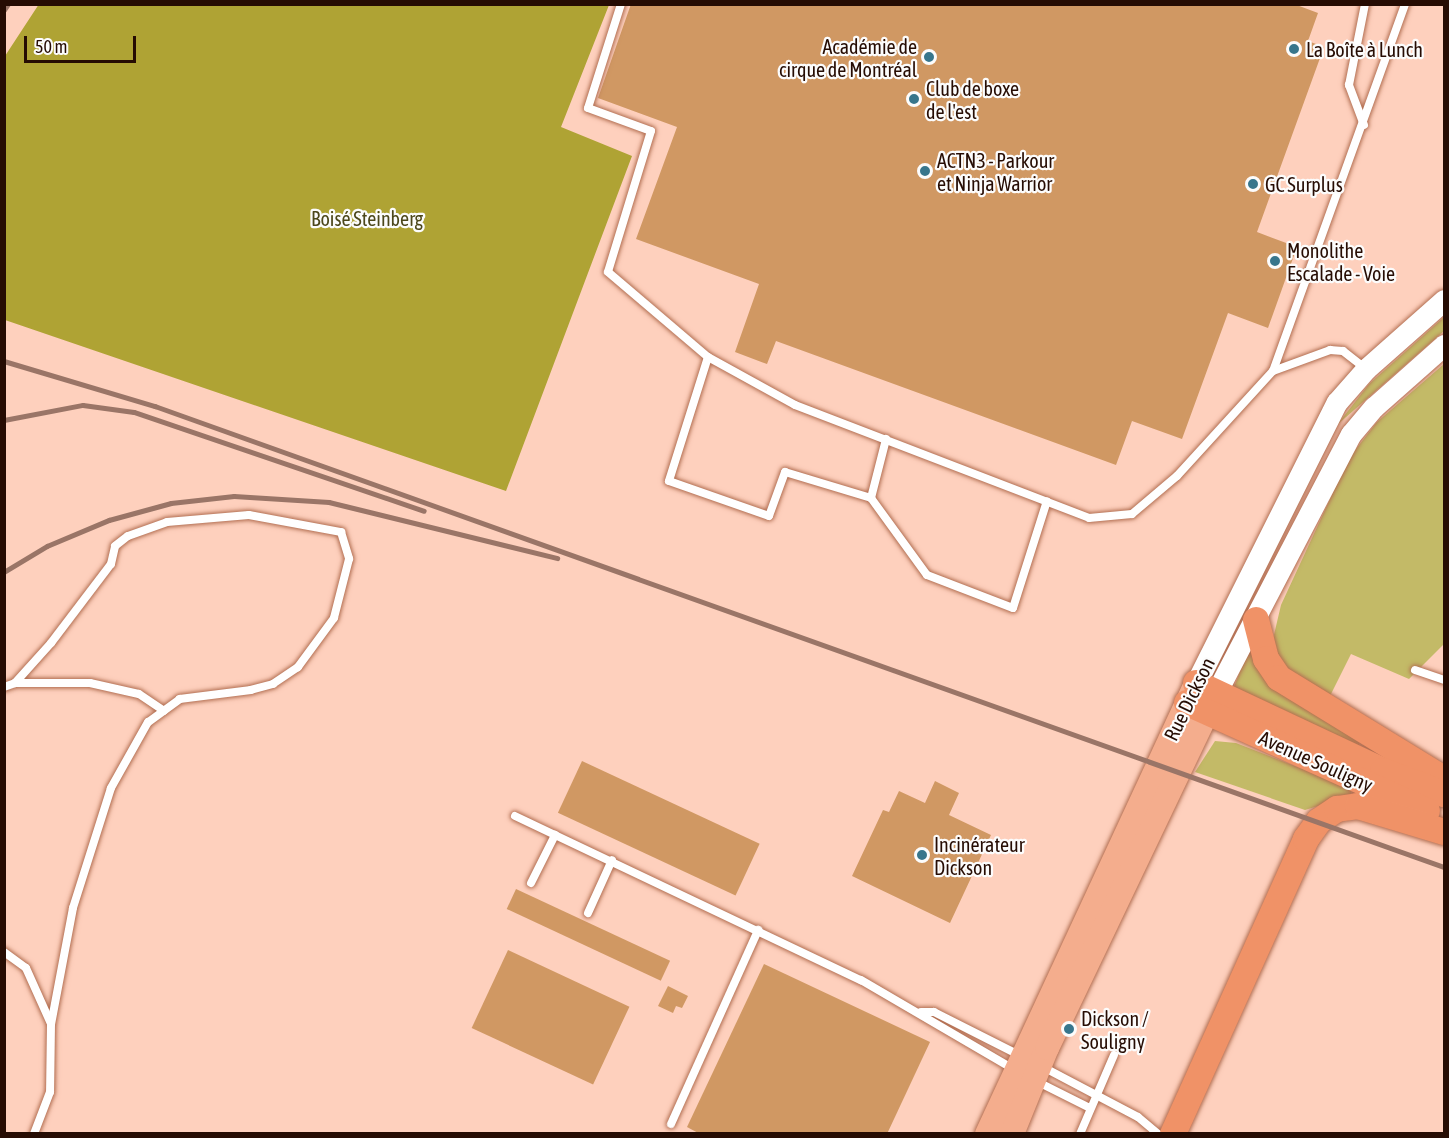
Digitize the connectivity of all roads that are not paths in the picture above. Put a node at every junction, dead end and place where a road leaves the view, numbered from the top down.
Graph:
1 (621, 4) edge
2 (1365, 4) edge
3 (1405, 4) edge
4 (1364, 125) junction
5 (1444, 300) edge
6 (1444, 345) edge
7 (708, 357) junction
8 (1366, 369) junction
9 (1273, 371) junction
10 (886, 439) junction
11 (872, 498) junction
12 (1047, 501) junction
13 (1256, 620) junction
14 (1415, 670) dead end
15 (1444, 680) edge
16 (15, 683) junction
17 (4, 687) edge
18 (1202, 698) junction
19 (164, 711) junction
20 (1444, 779) edge
21 (1444, 794) edge
22 (515, 816) dead end
23 (1444, 819) edge
24 (1444, 832) edge
25 (555, 835) junction
26 (612, 860) junction
27 (531, 883) dead end
28 (588, 913) dead end
29 (758, 930) junction
30 (4, 952) edge
31 (921, 1012) junction
32 (51, 1024) junction
33 (1114, 1055) dead end
34 (1027, 1068) junction
35 (1095, 1093) junction
36 (1088, 1107) junction
37 (671, 1124) dead end
38 (34, 1134) edge
39 (987, 1134) edge
40 (1012, 1134) edge
41 (1080, 1134) edge
42 (1158, 1134) edge
43 (1173, 1134) edge

1 - 7 lane
2 - 4 lane
3 - 4 lane
4 - 9 lane
5 - 8 main road, Rue Dickson
6 - 13 main road, Rue Dickson
7 - 10 lane
7 - 11 lane
8 - 9 lane
8 - 18 main road, Rue Dickson
9 - 12 lane
10 - 11 lane
10 - 12 lane
11 - 12 lane
13 - 18 main road, Rue Dickson
13 - 20 highway
14 - 15 lane
16 - 17 lane
16 - 19 lane
16 - 19 lane
18 - 21 highway, Avenue Souligny
18 - 23 highway, Avenue Souligny
18 - 34 main road, Rue Dickson
19 - 32 lane
22 - 25 lane
24 - 43 highway
25 - 26 lane
25 - 27 lane
26 - 28 lane
26 - 29 lane
29 - 31 lane
29 - 37 lane
30 - 32 lane
31 - 34 lane
31 - 34 lane
32 - 38 lane
33 - 35 lane
34 - 35 lane
34 - 36 lane
34 - 39 main road, Rue Dickson
34 - 40 main road, Rue Dickson
35 - 36 lane
35 - 42 lane
36 - 41 lane

